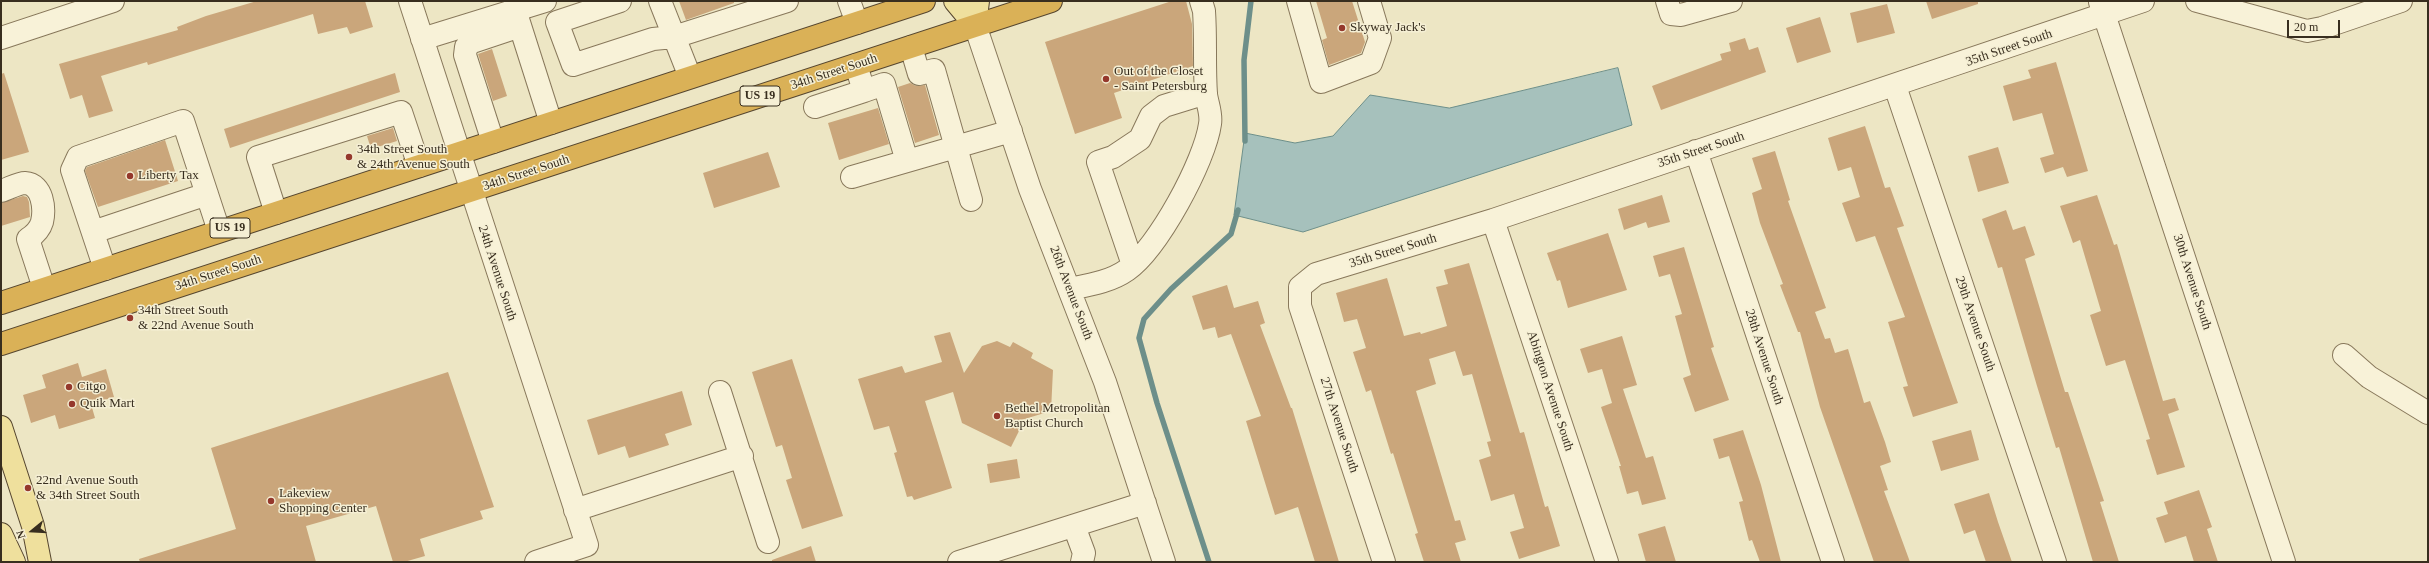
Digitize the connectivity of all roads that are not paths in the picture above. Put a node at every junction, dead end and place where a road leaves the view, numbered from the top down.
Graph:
1 (113, 1) edge
2 (410, 1) edge
3 (545, 1) edge
4 (620, 1) edge
5 (660, 1) edge
6 (787, 1) edge
7 (849, 1) edge
8 (924, 1) edge
9 (955, 1) edge
10 (978, 1) edge
11 (1051, 1) edge
12 (1201, 1) edge
13 (1298, 1) edge
14 (1369, 1) edge
15 (1667, 1) edge
16 (1731, 1) edge
17 (2143, 1) edge
18 (2197, 1) edge
19 (2401, 1) edge
20 (895, 6) edge
21 (2102, 8) edge
22 (518, 18) junction
23 (857, 23) junction
24 (975, 26) junction
25 (2, 34) edge
26 (674, 37) junction
27 (422, 39) junction
28 (911, 47) junction
29 (856, 65) junction
30 (690, 77) junction
31 (1895, 86) junction
32 (864, 91) junction
33 (1206, 93) junction
34 (815, 107) dead end
35 (552, 123) junction
36 (1011, 131) junction
37 (493, 142) junction
38 (956, 146) junction
39 (1696, 151) junction
40 (458, 153) junction
41 (907, 161) junction
42 (419, 166) junction
43 (852, 176) dead end
44 (1, 191) edge
45 (470, 191) junction
46 (207, 194) junction
47 (971, 200) dead end
48 (276, 213) junction
49 (1493, 220) junction
50 (219, 231) junction
51 (93, 232) junction
52 (1133, 265) junction
53 (104, 269) junction
54 (1300, 287) joint
55 (44, 288) junction
56 (1069, 289) junction
57 (1, 302) edge
58 (1, 344) edge
59 (2344, 355) dead end
60 (720, 392) dead end
61 (2428, 413) edge
62 (1, 427) edge
63 (742, 456) junction
64 (1145, 503) junction
65 (575, 510) junction
66 (1074, 526) junction
67 (1, 534) edge
68 (768, 542) dead end
69 (14, 562) edge
70 (40, 562) edge
71 (536, 562) edge
72 (959, 562) edge
73 (1082, 562) edge
74 (1164, 562) edge
75 (1384, 562) edge
76 (1607, 562) edge
77 (1833, 562) edge
78 (2055, 562) edge
79 (2284, 562) edge

1 - 25 street
2 - 27 street, 24th Avenue South
3 - 22 street
4 - 26 street
5 - 26 street
6 - 26 street
7 - 23 street
8 - 20 highway, US 19
9 - 24 main road, 26th Avenue South
10 - 24 main road, 26th Avenue South
11 - 24 highway, 34th Street South / US 19
12 - 33 street
13 - 14 street
15 - 16 street
17 - 21 street, 35th Street South
18 - 19 street
20 - 23 highway, US 19
21 - 31 street, 35th Street South
21 - 79 street, 30th Avenue South
22 - 27 street
22 - 35 street
22 - 37 street
23 - 30 highway, US 19
24 - 28 highway, 34th Street South / US 19
24 - 36 street, 26th Avenue South
26 - 30 street
27 - 40 street, 24th Avenue South
28 - 29 highway, 34th Street South / US 19
28 - 38 street
29 - 32 street
29 - 45 highway, 34th Street South / US 19
30 - 35 highway, US 19
31 - 39 street, 35th Street South
31 - 78 street, 29th Avenue South
32 - 34 street
32 - 41 street
33 - 52 street
33 - 52 street
35 - 37 highway, US 19
36 - 38 street
36 - 56 street, 26th Avenue South
37 - 40 highway, US 19
38 - 41 street
38 - 47 street
39 - 49 street, 35th Street South
39 - 77 street, 28th Avenue South
40 - 42 highway, US 19
40 - 45 street, 24th Avenue South
41 - 43 street
42 - 48 highway, US 19
42 - 48 street
44 - 55 street
45 - 58 highway, 34th Street South / US 19
45 - 65 street, 24th Avenue South
46 - 50 street
46 - 51 street
46 - 51 street
48 - 50 highway, US 19
49 - 54 street, 35th Street South
49 - 76 street, Abington Avenue South
50 - 53 highway, US 19
51 - 53 street
52 - 56 street
53 - 55 highway, US 19
54 - 75 street, 27th Avenue South
55 - 57 highway, US 19
56 - 64 street, 26th Avenue South
59 - 61 street
60 - 63 street
62 - 70 main road
63 - 65 street
63 - 68 street
64 - 66 street
64 - 74 street, 26th Avenue South
65 - 71 street, 24th Avenue South
66 - 72 street
66 - 73 street
67 - 69 main road

